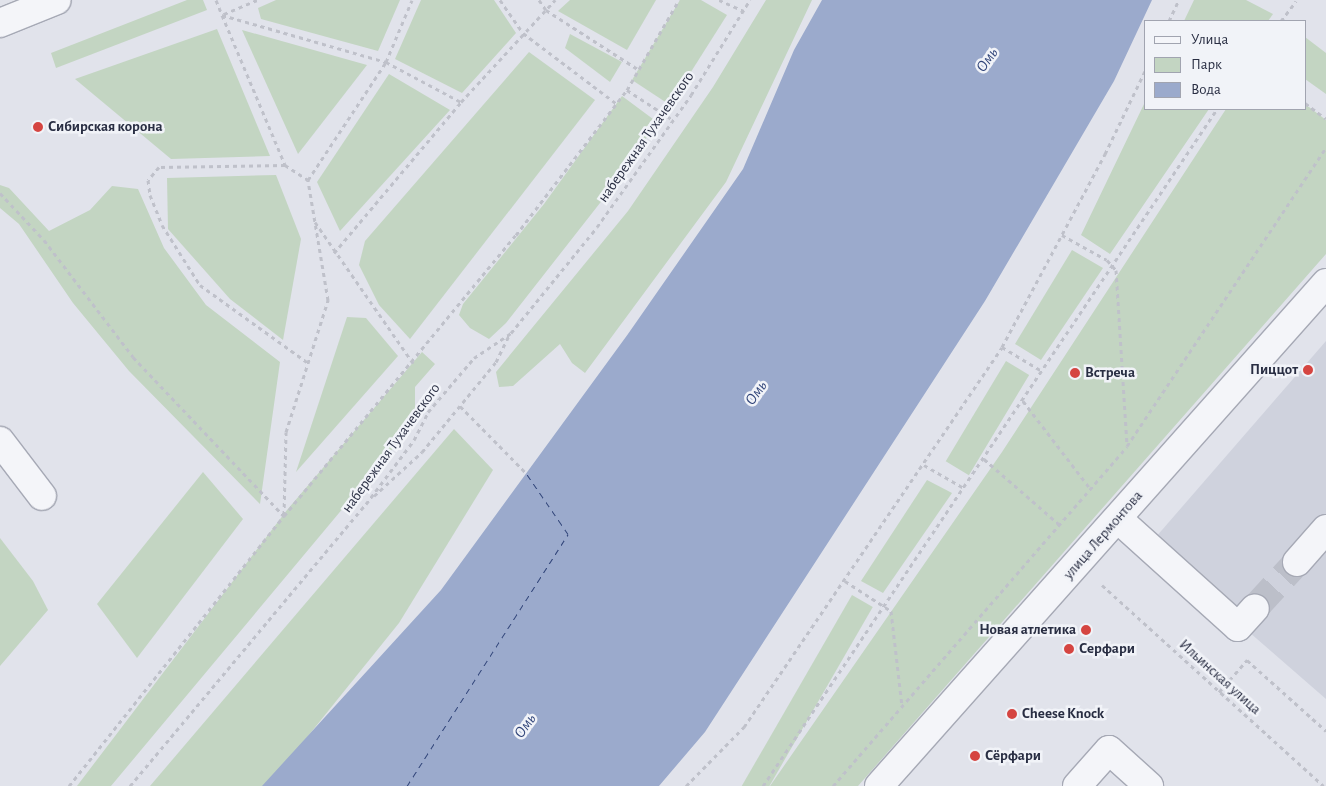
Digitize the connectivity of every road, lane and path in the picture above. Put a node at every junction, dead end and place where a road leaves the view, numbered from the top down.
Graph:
1 (57, 0) edge
2 (216, 0) edge
3 (257, 0) edge
4 (412, 0) edge
5 (500, 0) edge
6 (539, 0) edge
7 (555, 0) edge
8 (679, 0) edge
9 (719, 0) edge
10 (750, 0) edge
11 (1179, 0) edge
12 (1296, 1) dead end
13 (546, 10) junction
14 (744, 11) junction
15 (222, 15) junction
16 (1169, 20) edge
17 (1282, 20) edge
18 (0, 23) edge
19 (522, 33) junction
20 (386, 62) junction
21 (639, 70) junction
22 (1144, 73) edge
23 (627, 90) junction
24 (461, 102) junction
25 (617, 104) junction
26 (1306, 104) edge
27 (1216, 110) edge
28 (1326, 119) edge
29 (673, 120) junction
30 (1326, 148) edge
31 (285, 165) junction
32 (308, 180) junction
33 (0, 193) edge
34 (313, 219) junction
35 (1062, 235) junction
36 (334, 253) junction
37 (1112, 264) junction
38 (1326, 283) edge
39 (511, 333) junction
40 (1002, 347) junction
41 (308, 362) junction
42 (413, 363) junction
43 (1042, 371) junction
44 (1023, 401) junction
45 (460, 406) junction
46 (0, 441) edge
47 (1127, 446) junction
48 (984, 459) junction
49 (924, 466) junction
50 (526, 473) dead end
51 (1089, 487) junction
52 (964, 488) junction
53 (42, 496) dead end
54 (366, 504) junction
55 (284, 516) junction
56 (1118, 519) junction
57 (1060, 525) junction
58 (1326, 530) edge
59 (1297, 562) tunnel mouth
60 (845, 581) junction
61 (1102, 586) dead end
62 (886, 605) junction
63 (1255, 608) tunnel mouth
64 (1219, 692) junction
65 (902, 707) junction
66 (1326, 731) edge
67 (69, 786) edge
68 (130, 786) edge
69 (686, 786) edge
70 (763, 786) edge
71 (833, 786) edge
72 (879, 786) edge
73 (1077, 786) edge
74 (1149, 786) edge
75 (1324, 786) edge

1 - 18 street
2 - 15 path
3 - 15 path
4 - 20 path
5 - 19 path
6 - 13 path
7 - 13 path
8 - 21 path
9 - 14 path
10 - 14 path, набережная Тухачевского
11 - 16 path
12 - 17 path
13 - 19 path
13 - 21 path
14 - 29 path, набережная Тухачевского
15 - 20 path
15 - 31 path
19 - 24 path
19 - 25 path
20 - 24 path
20 - 32 path
21 - 23 path
22 - 35 path
23 - 25 path
23 - 29 path
24 - 36 path
25 - 42 path
26 - 28 path
27 - 37 path
29 - 39 path, набережная Тухачевского
30 - 47 path
31 - 32 path
31 - 41 path
32 - 34 path
33 - 55 path
34 - 36 path
34 - 41 path
35 - 37 path
35 - 40 path
36 - 42 path
37 - 43 path
37 - 47 path
38 - 56 street, улица Лермонтова
39 - 45 path
39 - 54 path, набережная Тухачевского
40 - 43 path
40 - 49 path
41 - 55 path
42 - 55 path
43 - 44 path
44 - 48 path
44 - 51 path
45 - 50 path
45 - 54 path
46 - 53 street
47 - 51 path
48 - 52 path
48 - 57 path
49 - 52 path
49 - 60 path
51 - 57 path
52 - 62 path
54 - 68 path, набережная Тухачевского
55 - 67 path
56 - 63 street
56 - 72 street, улица Лермонтова
57 - 65 path
58 - 59 street
60 - 62 path
60 - 69 path
61 - 64 path, Ильинская улица
62 - 65 path
62 - 70 path
64 - 66 path
64 - 75 path, Ильинская улица
65 - 71 path
73 - 74 street

